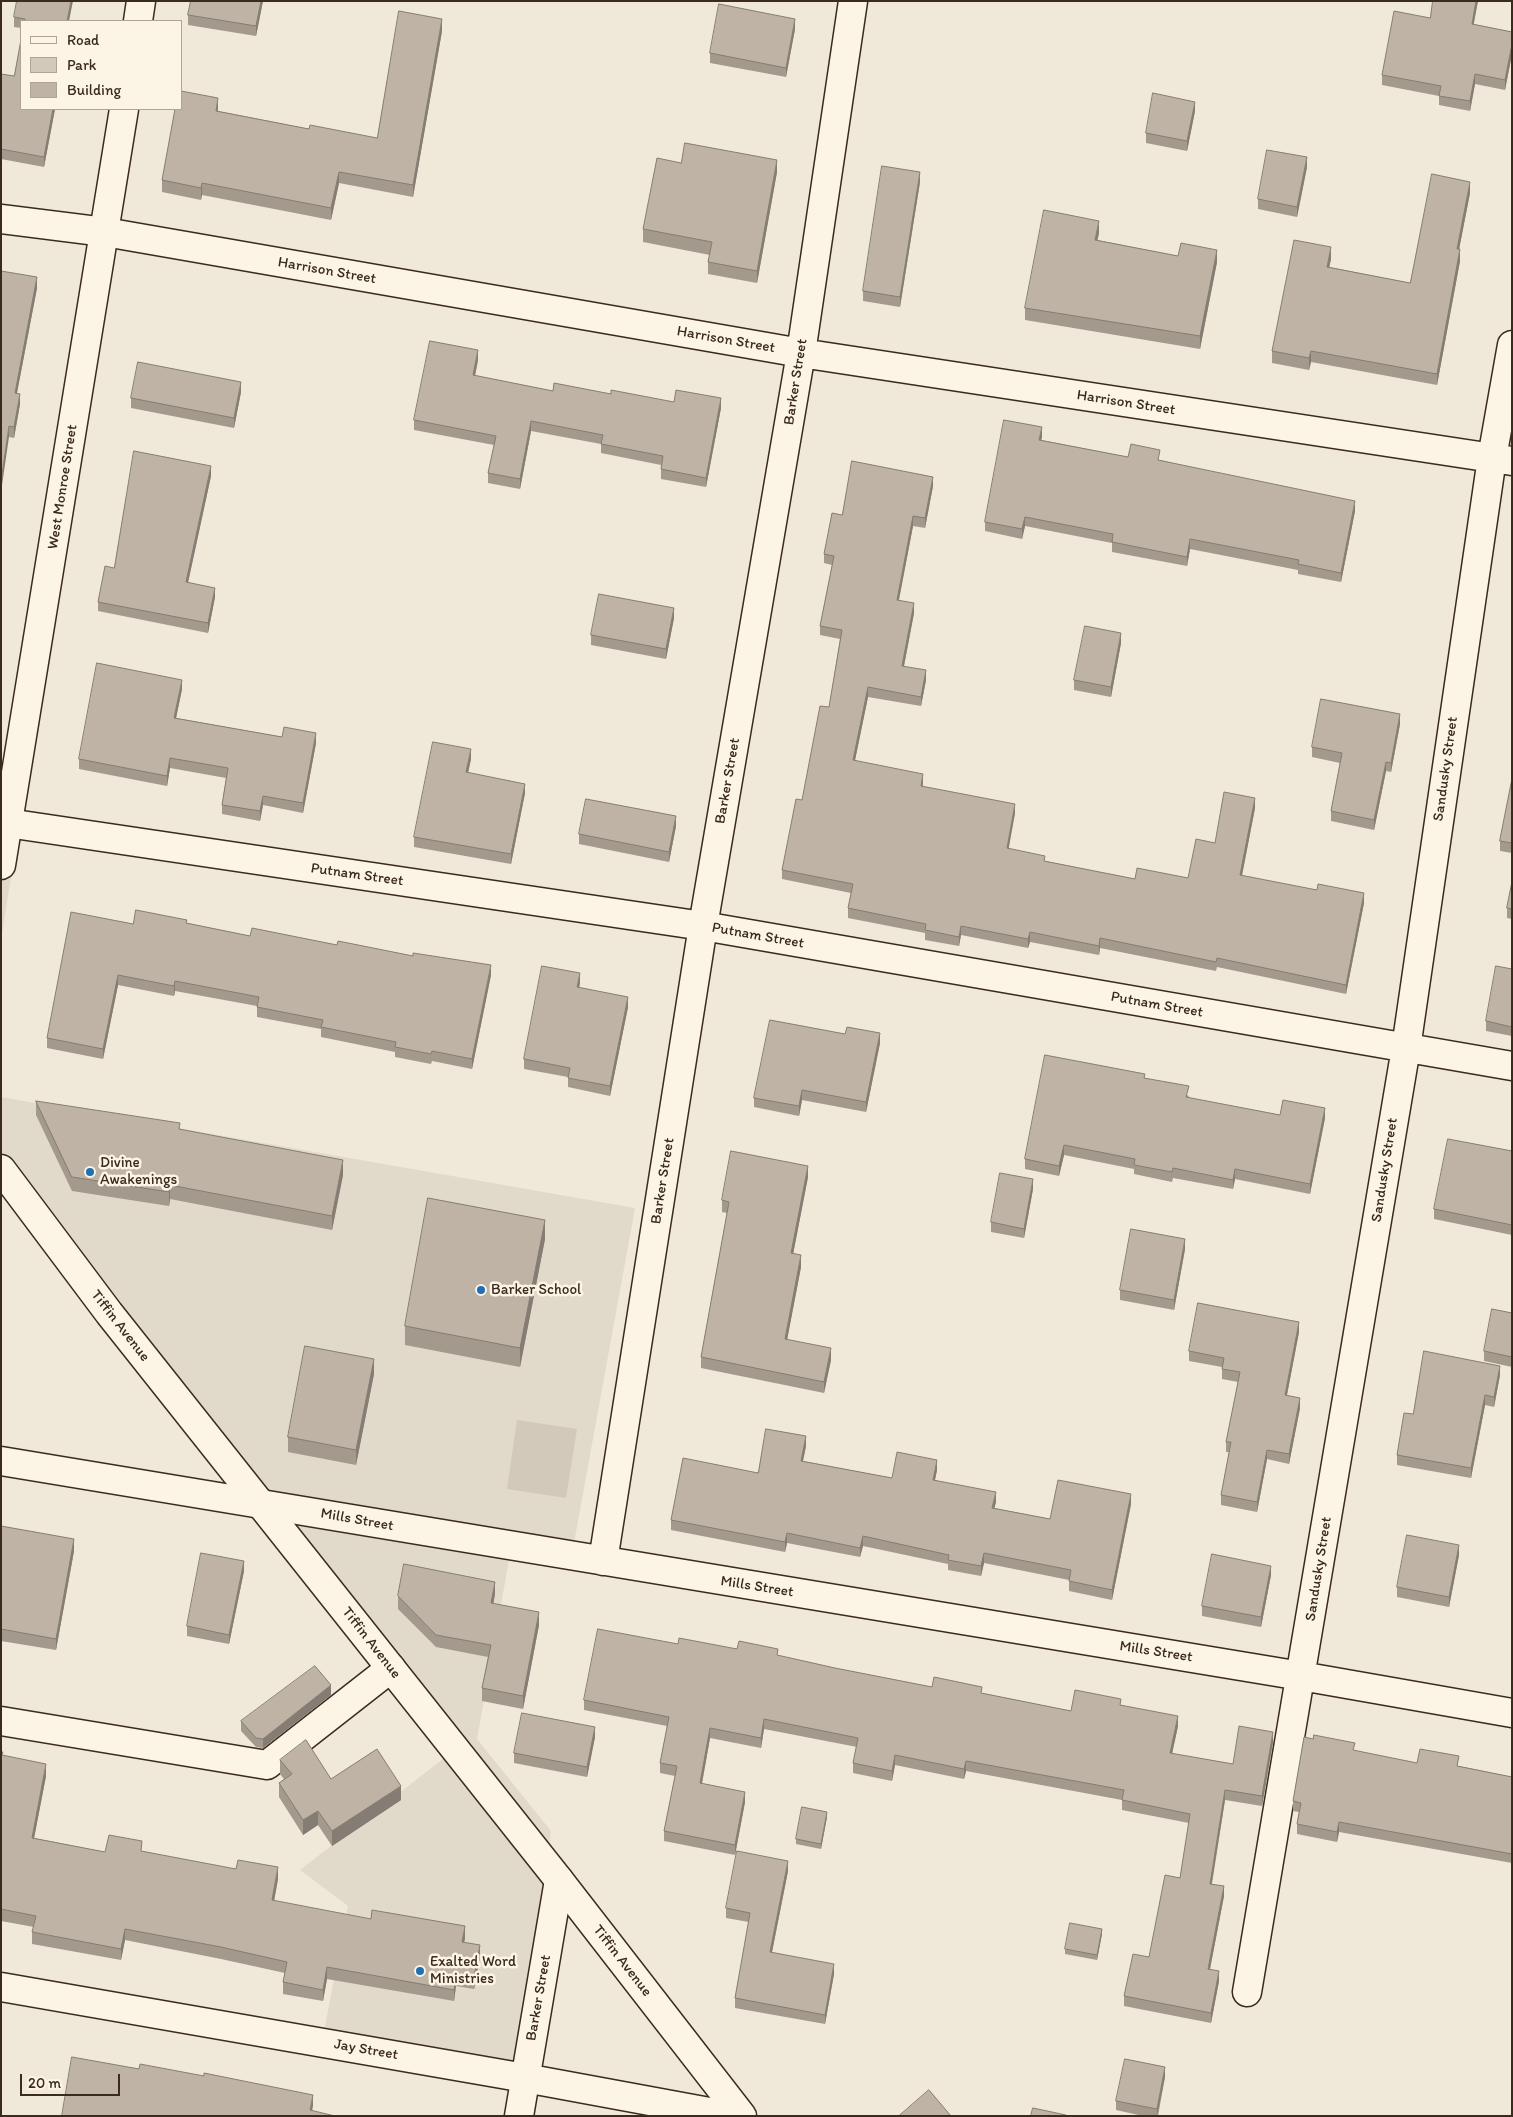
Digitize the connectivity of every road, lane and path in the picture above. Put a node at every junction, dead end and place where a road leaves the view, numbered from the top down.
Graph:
1 (141, 1) edge
2 (853, 1) edge
3 (138, 20) edge
4 (124, 110) edge
5 (1, 219) edge
6 (105, 232) junction
7 (1512, 345) edge
8 (802, 353) junction
9 (1502, 460) edge
10 (5, 822) edge
11 (1, 865) edge
12 (703, 926) junction
13 (1406, 1048) junction
14 (1512, 1066) edge
15 (1, 1169) edge
16 (1, 1461) edge
17 (261, 1504) junction
18 (603, 1562) junction
19 (391, 1668) junction
20 (1301, 1676) junction
21 (1512, 1713) edge
22 (1, 1722) edge
23 (559, 1880) junction
24 (1, 1987) edge
25 (1248, 1992) dead end
26 (525, 2078) junction
27 (519, 2116) edge
28 (731, 2116) edge
29 (742, 2116) edge

1 - 3 street
2 - 8 street, Barker Street
4 - 6 street, West Monroe Street
5 - 6 street, Harrison Street
6 - 8 street, Harrison Street
6 - 10 street, West Monroe Street
7 - 9 street, Sandusky Street
8 - 9 street, Harrison Street
8 - 12 street, Barker Street
9 - 13 street, Sandusky Street
10 - 11 street, West Monroe Street
10 - 12 street, Putnam Street
12 - 13 street, Putnam Street
12 - 18 street, Barker Street
13 - 14 street, Putnam Street
13 - 20 street, Sandusky Street
15 - 17 street, Tiffin Avenue
16 - 17 street, Mills Street
17 - 18 street, Mills Street
17 - 19 street, Tiffin Avenue
18 - 20 street, Mills Street
19 - 22 street
19 - 23 street, Tiffin Avenue
20 - 21 street, Mills Street
20 - 25 street, Sandusky Street
23 - 26 street, Barker Street
23 - 29 street, Tiffin Avenue
24 - 26 street, Jay Street
26 - 27 street, Barker Street
26 - 28 street, Jay Street

